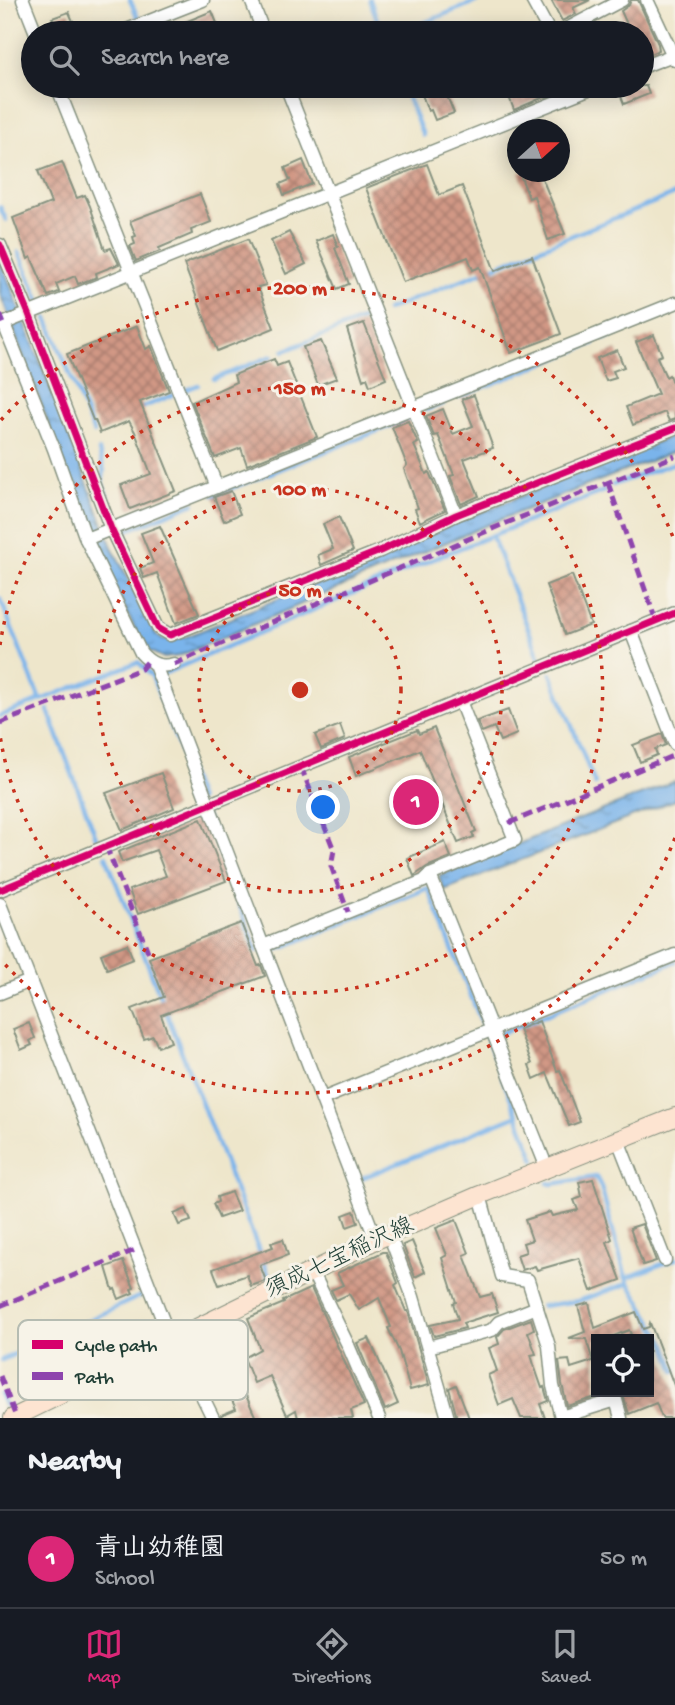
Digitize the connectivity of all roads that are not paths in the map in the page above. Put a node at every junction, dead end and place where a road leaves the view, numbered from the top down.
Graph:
1 (23, 0) edge
2 (203, 0) edge
3 (251, 0) edge
4 (532, 0) edge
5 (622, 0) edge
6 (647, 0) edge
7 (31, 21) edge
8 (150, 21) edge
9 (259, 21) edge
10 (543, 21) edge
11 (582, 21) edge
12 (674, 58) edge
13 (654, 64) edge
14 (62, 98) edge
15 (291, 98) edge
16 (566, 98) edge
17 (329, 194) junction
18 (0, 245) edge
19 (133, 274) junction
20 (675, 303) edge
21 (27, 315) junction
22 (4, 324) edge
23 (415, 407) junction
24 (675, 428) edge
25 (217, 486) junction
26 (456, 515) junction
27 (109, 530) junction
28 (88, 538) junction
29 (675, 613) edge
30 (631, 631) junction
31 (174, 664) dead end
32 (155, 665) junction
33 (460, 701) junction
34 (675, 744) edge
35 (208, 804) junction
36 (430, 875) junction
37 (0, 890) edge
38 (0, 904) edge
39 (263, 946) junction
40 (675, 955) edge
41 (30, 981) junction
42 (0, 993) edge
43 (492, 1030) junction
44 (322, 1099) junction
45 (675, 1117) edge
46 (618, 1140) junction
47 (547, 1168) junction
48 (480, 1195) junction
49 (383, 1237) junction
50 (665, 1260) dead end
51 (312, 1271) junction
52 (537, 1307) junction
53 (161, 1320) edge
54 (213, 1320) edge
55 (428, 1347) junction
56 (50, 1400) edge
57 (202, 1400) edge
58 (208, 1417) edge
59 (13, 1418) edge
60 (379, 1418) edge
61 (448, 1418) edge
62 (621, 1418) edge

1 - 7 street
2 - 8 street
3 - 9 street
4 - 10 street
5 - 11 street
6 - 12 street
12 - 13 street
14 - 19 street
15 - 17 street
16 - 17 street
17 - 19 street
17 - 23 street
18 - 21 street
19 - 21 street
19 - 25 street
20 - 23 street
21 - 22 street
21 - 27 street
22 - 28 street
23 - 25 street
23 - 26 street
24 - 26 street
25 - 27 street
26 - 27 street
27 - 28 street
28 - 32 street
29 - 30 street
30 - 33 street
30 - 34 street
31 - 32 street
32 - 35 street
33 - 35 street
33 - 36 street
35 - 37 street
35 - 39 street
36 - 39 street
36 - 43 street
38 - 41 street
39 - 44 street
40 - 43 street
41 - 42 street
41 - 53 street
43 - 44 street
43 - 47 street
44 - 49 street
45 - 46 main road, 須成七宝稲沢線
46 - 47 main road, 須成七宝稲沢線
46 - 50 street
47 - 48 main road, 須成七宝稲沢線
48 - 49 main road, 須成七宝稲沢線
48 - 52 street
49 - 51 main road, 須成七宝稲沢線
49 - 55 street
51 - 54 main road, 須成七宝稲沢線
51 - 60 street
52 - 55 street
52 - 62 street
55 - 61 street
56 - 59 main road, 須成七宝稲沢線
57 - 58 street

